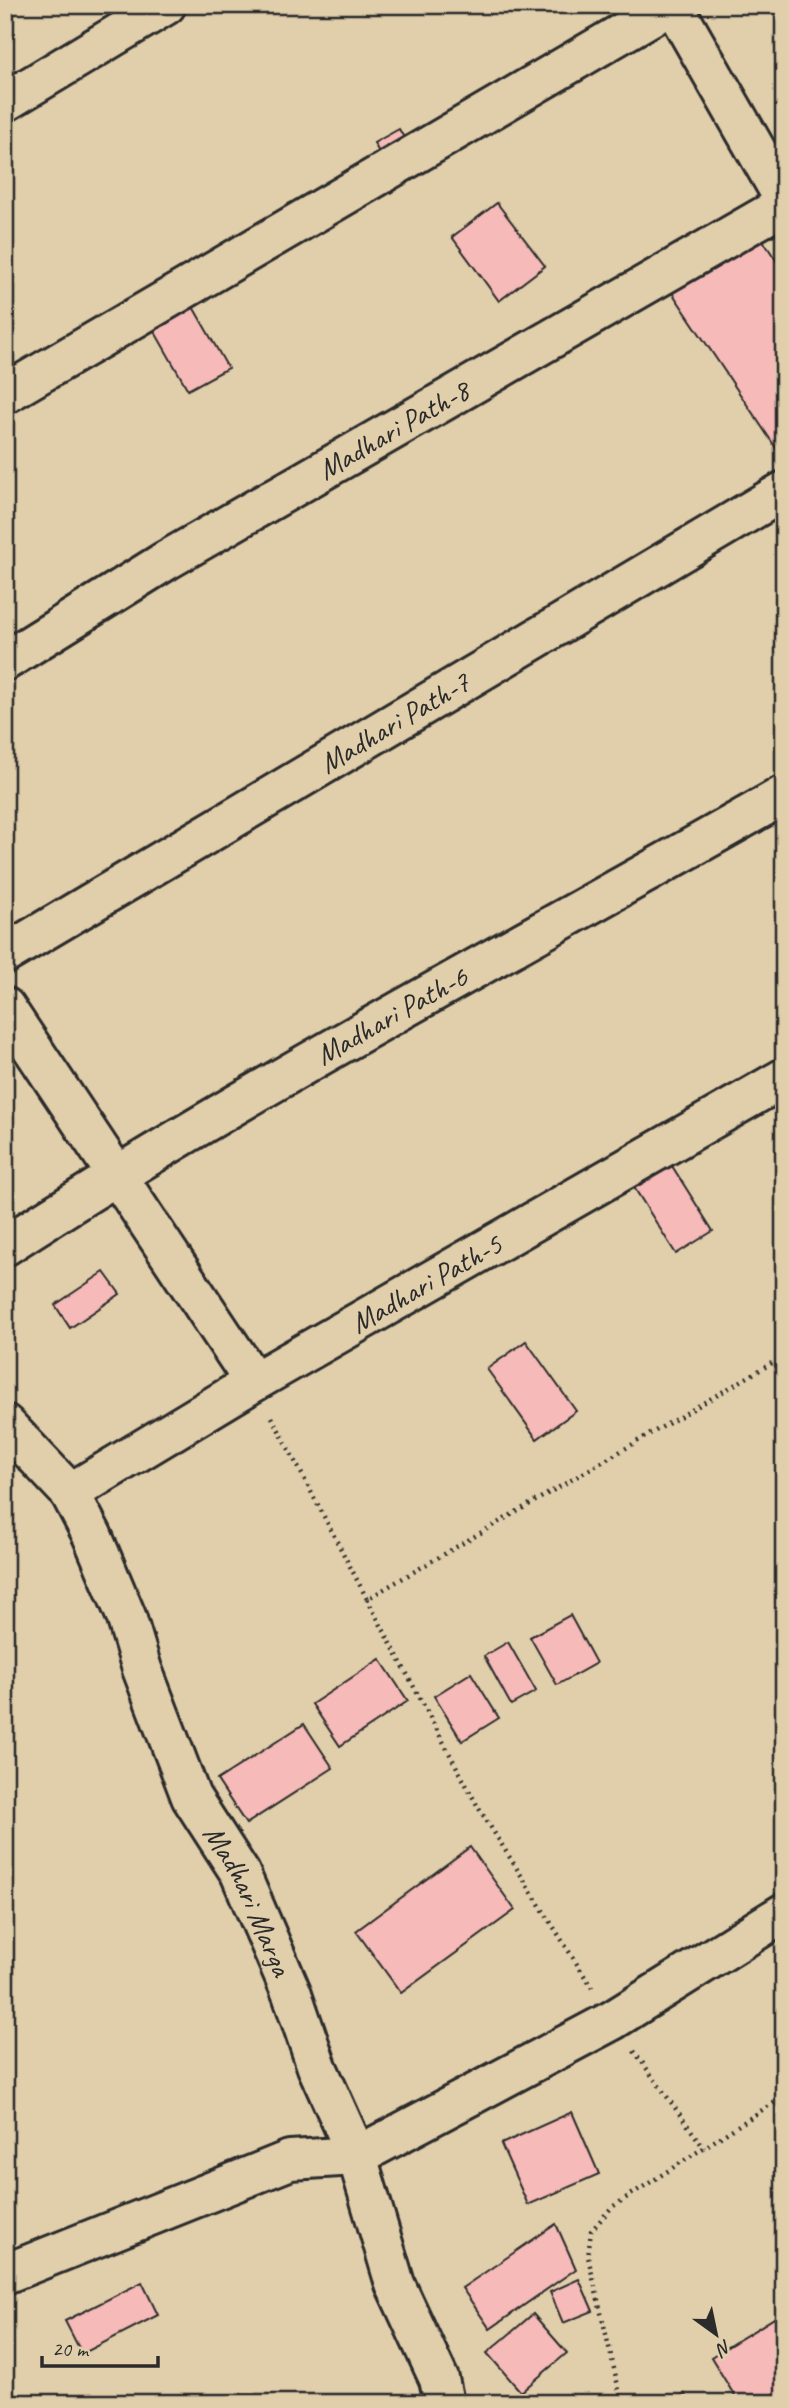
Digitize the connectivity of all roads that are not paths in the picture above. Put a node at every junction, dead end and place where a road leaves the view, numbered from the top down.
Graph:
1 (166, 5) edge
2 (671, 5) edge
3 (5, 102) edge
4 (784, 199) edge
5 (784, 205) edge
6 (5, 394) edge
7 (784, 491) edge
8 (5, 661) edge
9 (784, 795) edge
10 (5, 954) edge
11 (5, 1007) edge
12 (784, 1078) edge
13 (115, 1176) junction
14 (5, 1246) edge
15 (254, 1382) junction
16 (5, 1424) edge
17 (70, 1493) junction
18 (784, 1913) edge
19 (357, 2155) junction
20 (5, 2274) edge
21 (444, 2403) edge

1 - 3 street
2 - 4 street
2 - 6 street
5 - 8 street, Madhari Path-8
7 - 10 street, Madhari Path-7
9 - 13 street, Madhari Path-6
11 - 13 street
12 - 15 street, Madhari Path-5
13 - 14 street, Madhari Path-6
13 - 15 street
15 - 17 street, Madhari Path-5
16 - 17 street, Madhari Marga
17 - 19 street, Madhari Marga
18 - 19 street
19 - 20 street
19 - 21 street, Madhari Marga

